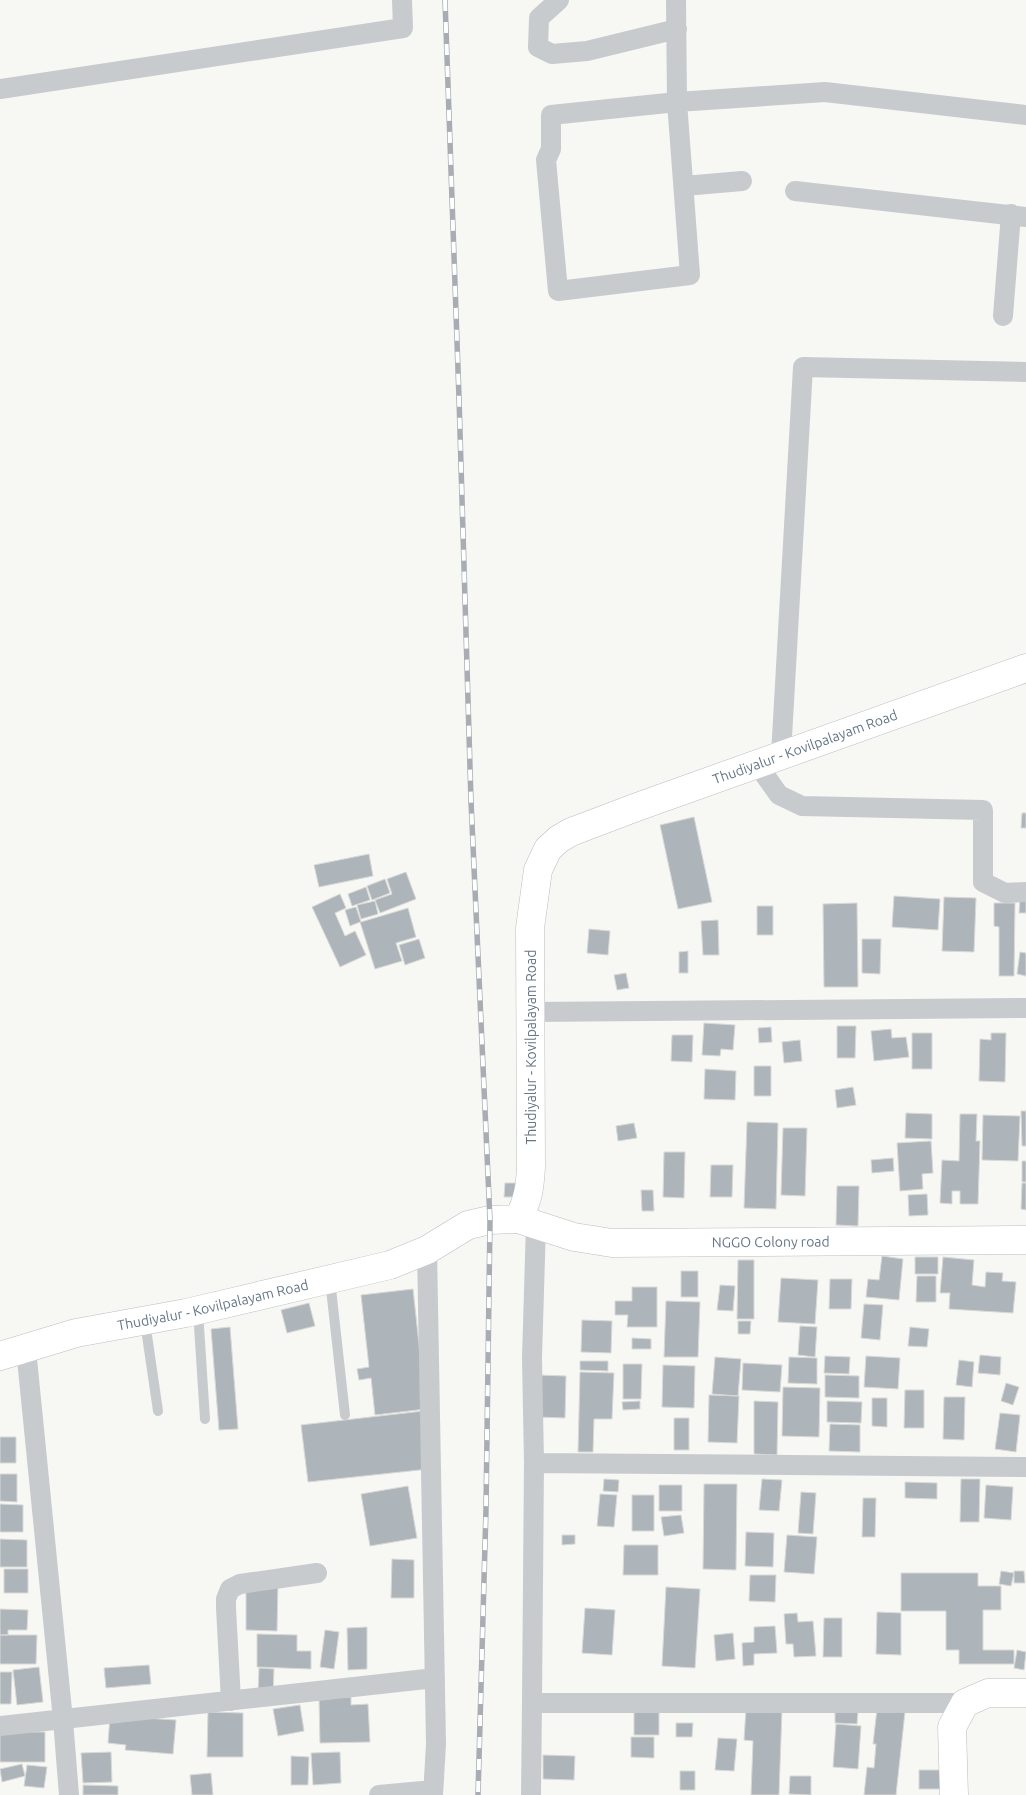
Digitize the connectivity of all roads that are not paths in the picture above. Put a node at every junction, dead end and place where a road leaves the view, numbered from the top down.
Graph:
1 (402, 0) edge
2 (559, 0) edge
3 (676, 0) edge
4 (677, 29) junction
5 (0, 89) edge
6 (677, 102) junction
7 (1026, 115) edge
8 (742, 181) dead end
9 (684, 186) junction
10 (795, 191) dead end
11 (1018, 215) edge
12 (1003, 316) dead end
13 (1026, 372) edge
14 (1026, 668) edge
15 (769, 760) junction
16 (1026, 892) edge
17 (1026, 1008) edge
18 (531, 1012) junction
19 (527, 1222) junction
20 (1026, 1240) edge
21 (427, 1250) junction
22 (330, 1279) junction
23 (198, 1310) junction
24 (145, 1320) junction
25 (26, 1348) junction
26 (0, 1356) edge
27 (158, 1411) dead end
28 (345, 1415) dead end
29 (205, 1419) dead end
30 (534, 1464) junction
31 (1026, 1468) edge
32 (317, 1573) dead end
33 (435, 1678) junction
34 (1026, 1693) edge
35 (231, 1701) junction
36 (532, 1703) junction
37 (965, 1703) junction
38 (63, 1720) junction
39 (0, 1726) edge
40 (433, 1793) edge
41 (69, 1795) edge
42 (379, 1795) edge
43 (531, 1795) edge
44 (954, 1795) edge

1 - 5 street
2 - 4 street
3 - 4 street
4 - 6 street
6 - 7 street
6 - 9 street
6 - 9 street
8 - 9 street
10 - 11 street
11 - 12 street
13 - 15 street
14 - 15 main road, Thudiyalur - Kovilpalayam Road
15 - 16 street
15 - 18 main road, Thudiyalur - Kovilpalayam Road
17 - 18 street
18 - 19 main road, Thudiyalur - Kovilpalayam Road
19 - 20 main road, NGGO Colony road
19 - 21 main road, Thudiyalur - Kovilpalayam Road
19 - 30 street
21 - 22 main road, Thudiyalur - Kovilpalayam Road
21 - 33 street
22 - 23 main road, Thudiyalur - Kovilpalayam Road
22 - 28 lane
23 - 24 main road, Thudiyalur - Kovilpalayam Road
23 - 29 lane
24 - 25 main road, Thudiyalur - Kovilpalayam Road
24 - 27 lane
25 - 26 main road, Thudiyalur - Kovilpalayam Road
25 - 38 street
30 - 31 street
30 - 36 street
32 - 35 street
33 - 35 street
33 - 40 street
34 - 37 main road
35 - 38 street
36 - 37 street
36 - 43 street
37 - 44 main road
38 - 39 street
38 - 41 street
40 - 42 street

